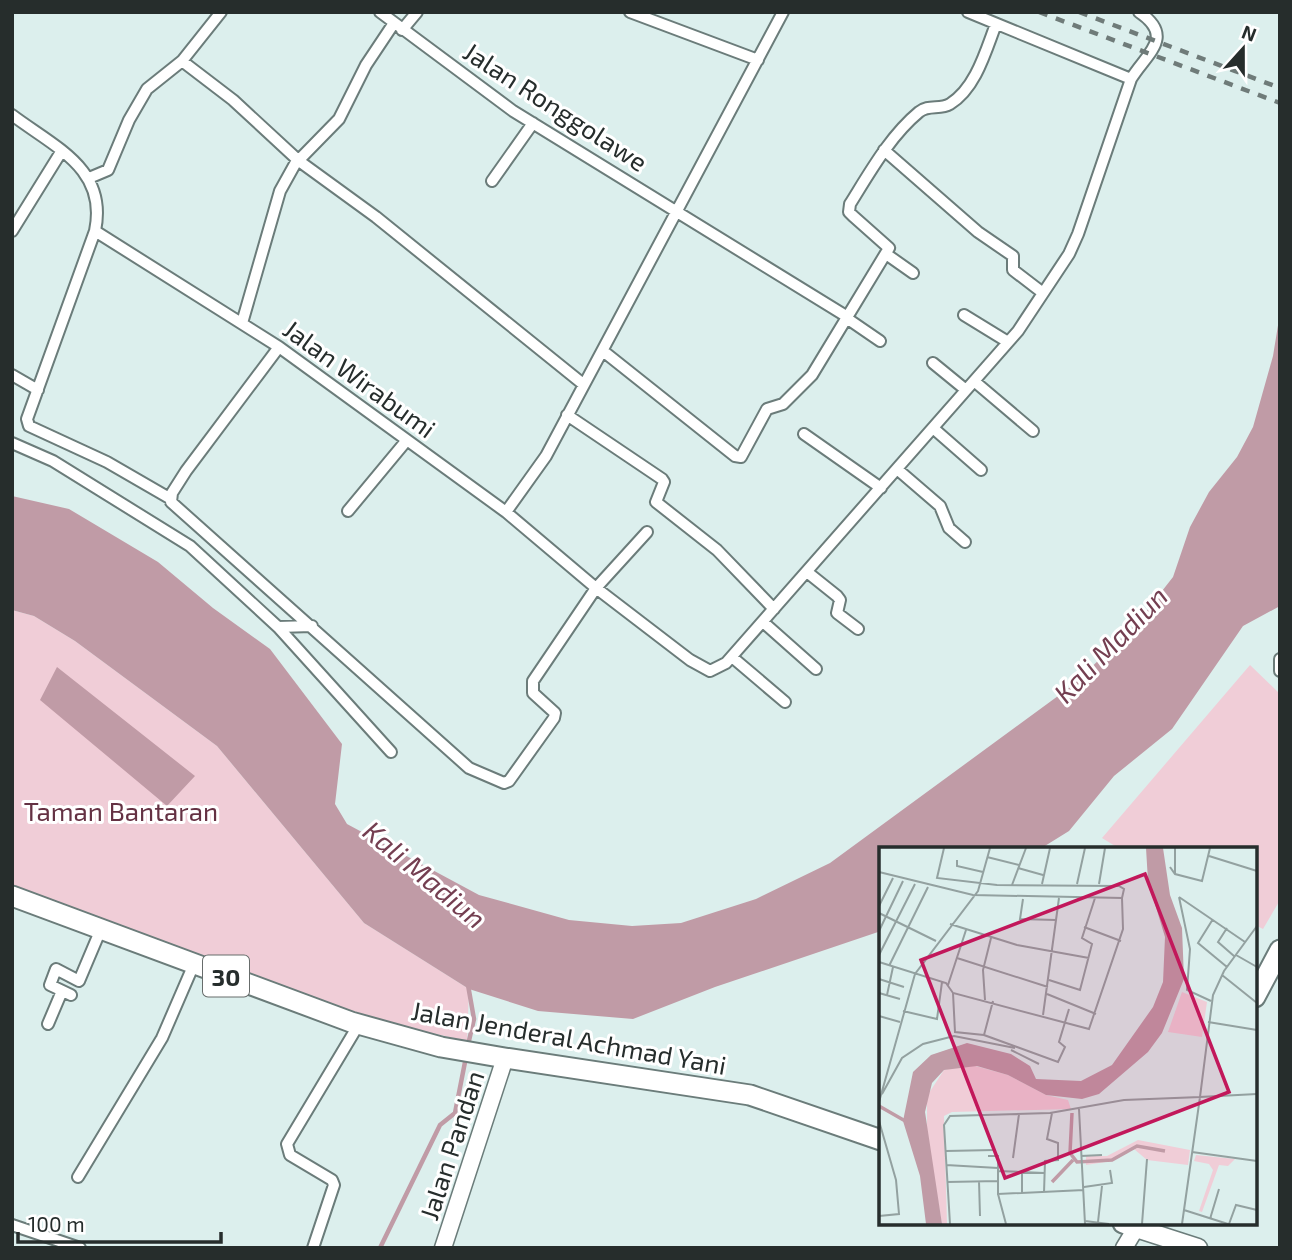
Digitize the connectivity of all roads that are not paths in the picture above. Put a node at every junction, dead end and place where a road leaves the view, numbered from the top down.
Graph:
1 (221, 12) edge
2 (380, 12) edge
3 (417, 12) edge
4 (630, 12) edge
5 (783, 12) edge
6 (968, 12) edge
7 (1139, 12) edge
8 (996, 24) junction
9 (398, 27) junction
10 (758, 60) junction
11 (181, 61) junction
12 (1131, 79) junction
13 (12, 115) edge
14 (533, 123) junction
15 (884, 150) junction
16 (61, 152) junction
17 (299, 161) junction
18 (89, 178) junction
19 (492, 181) dead end
20 (676, 210) junction
21 (12, 231) edge
22 (96, 231) junction
23 (886, 254) junction
24 (913, 273) dead end
25 (1042, 293) junction
26 (964, 316) dead end
27 (845, 317) junction
28 (242, 323) junction
29 (880, 341) dead end
30 (1008, 342) junction
31 (279, 348) junction
32 (603, 351) junction
33 (933, 363) dead end
34 (12, 375) edge
35 (974, 381) junction
36 (583, 384) junction
37 (38, 390) junction
38 (966, 390) junction
39 (568, 415) junction
40 (933, 428) junction
41 (1033, 431) dead end
42 (804, 434) dead end
43 (408, 440) junction
44 (12, 443) edge
45 (897, 469) junction
46 (981, 470) dead end
47 (881, 488) junction
48 (171, 499) junction
49 (348, 511) dead end
50 (506, 512) junction
51 (646, 533) dead end
52 (965, 542) dead end
53 (807, 572) junction
54 (596, 588) junction
55 (774, 609) junction
56 (763, 621) junction
57 (312, 626) junction
58 (278, 627) junction
59 (858, 629) dead end
60 (732, 657) junction
61 (1280, 659) edge
62 (816, 669) dead end
63 (1280, 671) edge
64 (785, 702) dead end
65 (391, 752) dead end
66 (12, 896) edge
67 (101, 929) junction
68 (1280, 950) edge
69 (194, 964) junction
70 (1257, 993) edge
71 (48, 1024) dead end
72 (359, 1024) junction
73 (498, 1057) junction
74 (879, 1139) edge
75 (78, 1177) dead end
76 (12, 1225) edge
77 (1132, 1225) edge
78 (80, 1248) edge
79 (313, 1248) edge
80 (443, 1248) edge
81 (1125, 1248) edge
82 (1198, 1248) edge

1 - 11 street
2 - 9 street, Jalan Ronggolawe
3 - 9 street
4 - 10 street
5 - 10 street
6 - 8 street
7 - 12 street
8 - 12 street
8 - 15 street
9 - 14 street, Jalan Ronggolawe
9 - 17 street
10 - 20 street
11 - 17 street
11 - 18 street
12 - 25 street
13 - 16 street
14 - 19 street
14 - 20 street, Jalan Ronggolawe
15 - 23 street
15 - 25 street
16 - 18 street
16 - 21 street
17 - 28 street
17 - 36 street
18 - 22 street
20 - 27 street, Jalan Ronggolawe
20 - 32 street
22 - 28 street, Jalan Wirabumi
22 - 37 street
23 - 24 street
23 - 27 street
25 - 30 street
26 - 30 street
27 - 29 street, Jalan Ronggolawe
27 - 32 street
28 - 31 street, Jalan Wirabumi
30 - 35 street
31 - 43 street, Jalan Wirabumi
31 - 48 street
32 - 36 street
33 - 38 street
34 - 37 street
35 - 38 street
35 - 41 street
36 - 39 street
37 - 48 street
38 - 40 street
39 - 50 street
39 - 55 street
40 - 45 street
40 - 46 street
42 - 47 street
43 - 49 street
43 - 50 street, Jalan Wirabumi
44 - 58 street
45 - 47 street
45 - 52 street
47 - 53 street
48 - 57 street
50 - 54 street, Jalan Wirabumi
51 - 54 street
53 - 55 street
53 - 59 street
54 - 57 street
54 - 60 street, Jalan Wirabumi
55 - 56 street
56 - 60 street
56 - 62 street
57 - 58 street
58 - 65 street
60 - 64 street
61 - 63 street
66 - 67 highway, Jalan Jenderal Achmad Yani / 30
67 - 69 highway, Jalan Jenderal Achmad Yani / 30
67 - 71 street
68 - 70 highway
69 - 72 highway, Jalan Jenderal Achmad Yani / 30
69 - 75 street
72 - 73 highway, Jalan Jenderal Achmad Yani / 30
72 - 79 street
73 - 74 highway, Jalan Jenderal Achmad Yani / 30
73 - 80 street, Jalan Pandan
76 - 78 street
77 - 81 street
77 - 82 main road

